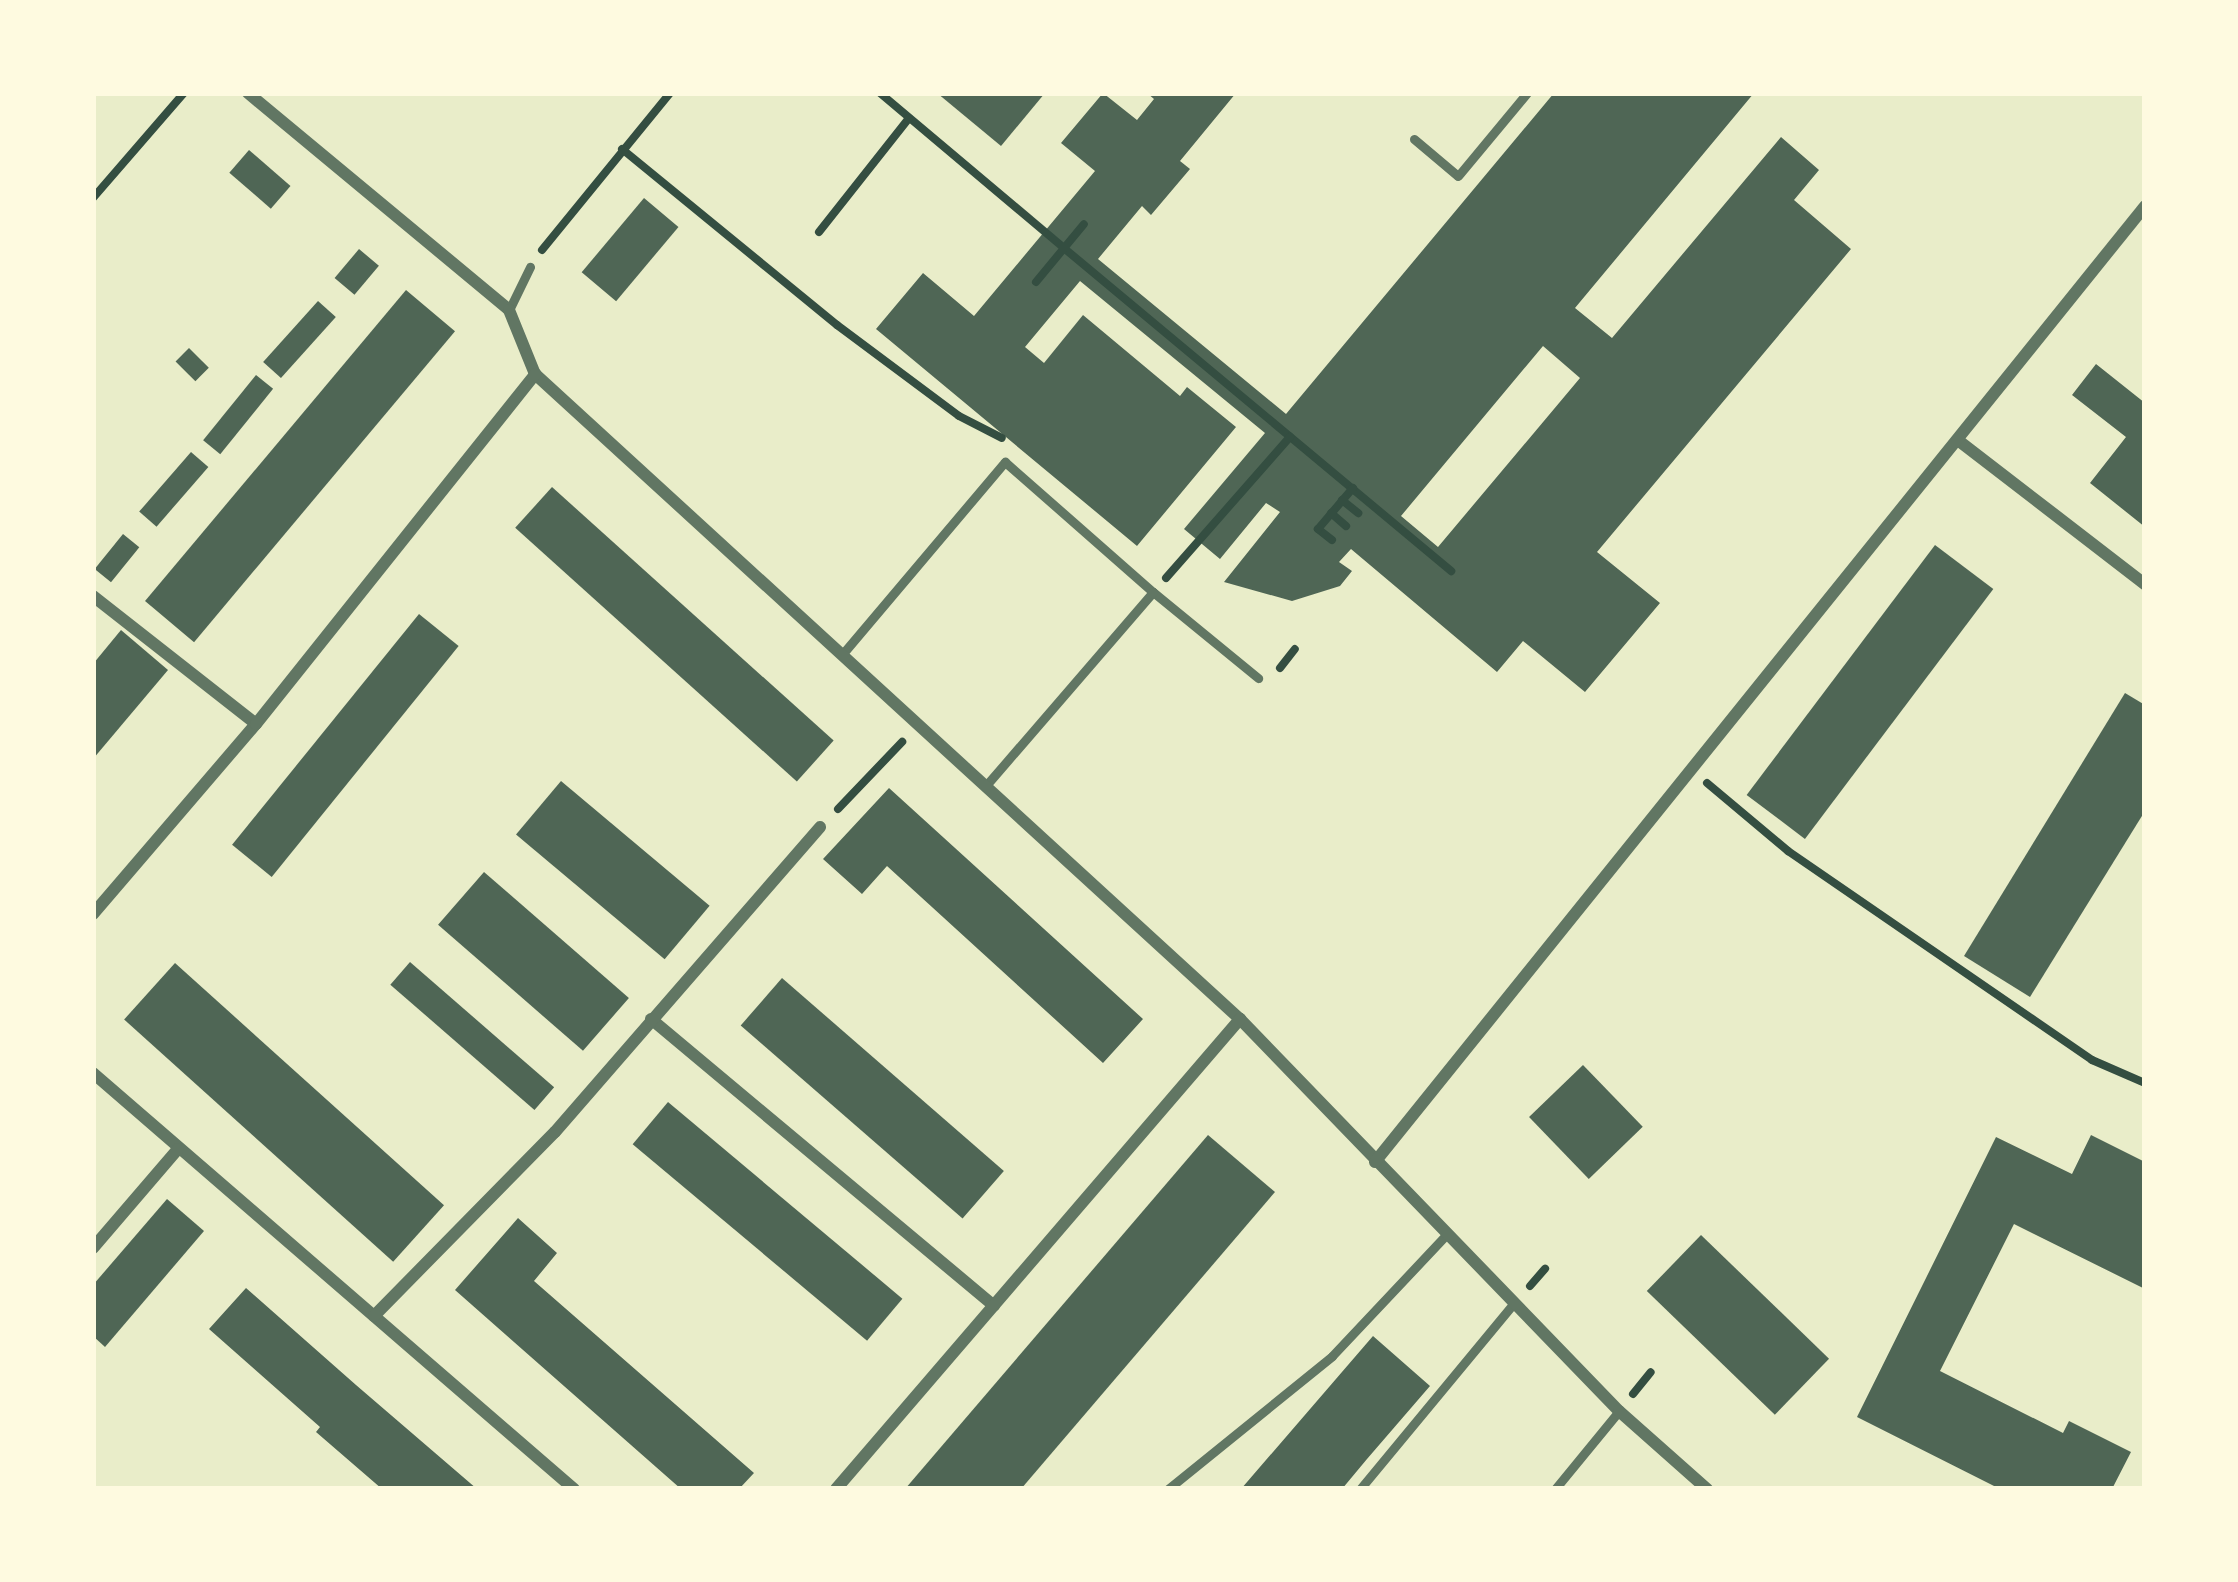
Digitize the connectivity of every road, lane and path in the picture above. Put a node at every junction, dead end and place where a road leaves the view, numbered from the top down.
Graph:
1 (184, 93) edge
2 (248, 93) edge
3 (670, 93) edge
4 (880, 93) edge
5 (1527, 93) edge
6 (909, 118) junction
7 (1414, 139) dead end
8 (622, 149) junction
9 (93, 198) edge
10 (2145, 206) edge
11 (1084, 224) dead end
12 (819, 232) dead end
13 (1065, 248) junction
14 (530, 267) joint
15 (1036, 282) dead end
16 (508, 310) junction
17 (535, 374) junction
18 (1290, 436) junction
19 (1960, 441) junction
20 (1013, 447) dead end
21 (1353, 488) junction
22 (1342, 500) junction
23 (1331, 513) junction
24 (1358, 513) dead end
25 (1346, 526) dead end
26 (1332, 540) dead end
27 (1151, 561) dead end
28 (1451, 571) dead end
29 (1168, 575) junction
30 (2145, 584) edge
31 (1184, 589) dead end
32 (1153, 592) junction
33 (93, 596) edge
34 (1295, 649) dead end
35 (845, 651) junction
36 (1262, 656) dead end
37 (1258, 678) dead end
38 (922, 721) junction
39 (256, 724) junction
40 (1692, 772) junction
41 (988, 784) junction
42 (820, 827) joint
43 (93, 914) edge
44 (651, 1019) junction
45 (1240, 1019) junction
46 (93, 1073) edge
47 (2145, 1083) edge
48 (178, 1149) junction
49 (1375, 1162) junction
50 (1446, 1235) junction
51 (93, 1248) edge
52 (1514, 1304) junction
53 (994, 1306) junction
54 (374, 1316) junction
55 (1619, 1411) junction
56 (574, 1489) edge
57 (836, 1489) edge
58 (1168, 1489) edge
59 (1360, 1489) edge
60 (1555, 1489) edge
61 (1707, 1489) edge

1 - 9 path
2 - 16 street
3 - 8 path
4 - 6 path
5 - 7 lane
6 - 12 path
6 - 13 path
8 - 14 path
8 - 20 path
10 - 19 street
11 - 13 path
13 - 15 path
13 - 18 path
14 - 16 lane
16 - 17 street
17 - 35 street
17 - 39 street
18 - 21 path
18 - 29 path
19 - 30 street
19 - 40 street
21 - 22 path
21 - 28 path
22 - 23 path
22 - 24 path
23 - 25 path
23 - 26 path
27 - 29 path
29 - 31 path
29 - 32 path
32 - 35 lane
32 - 37 lane
32 - 41 lane
33 - 39 street
34 - 36 path
35 - 38 street
38 - 41 street
38 - 42 path
39 - 43 street
40 - 47 path
40 - 49 street
41 - 45 street
42 - 44 street
44 - 53 street
44 - 54 street
45 - 49 street
45 - 53 street
46 - 48 street
48 - 51 street
48 - 54 street
49 - 50 street
50 - 52 street
50 - 58 lane
52 - 55 street
52 - 59 lane
53 - 57 street
54 - 56 street
55 - 60 lane
55 - 61 street

